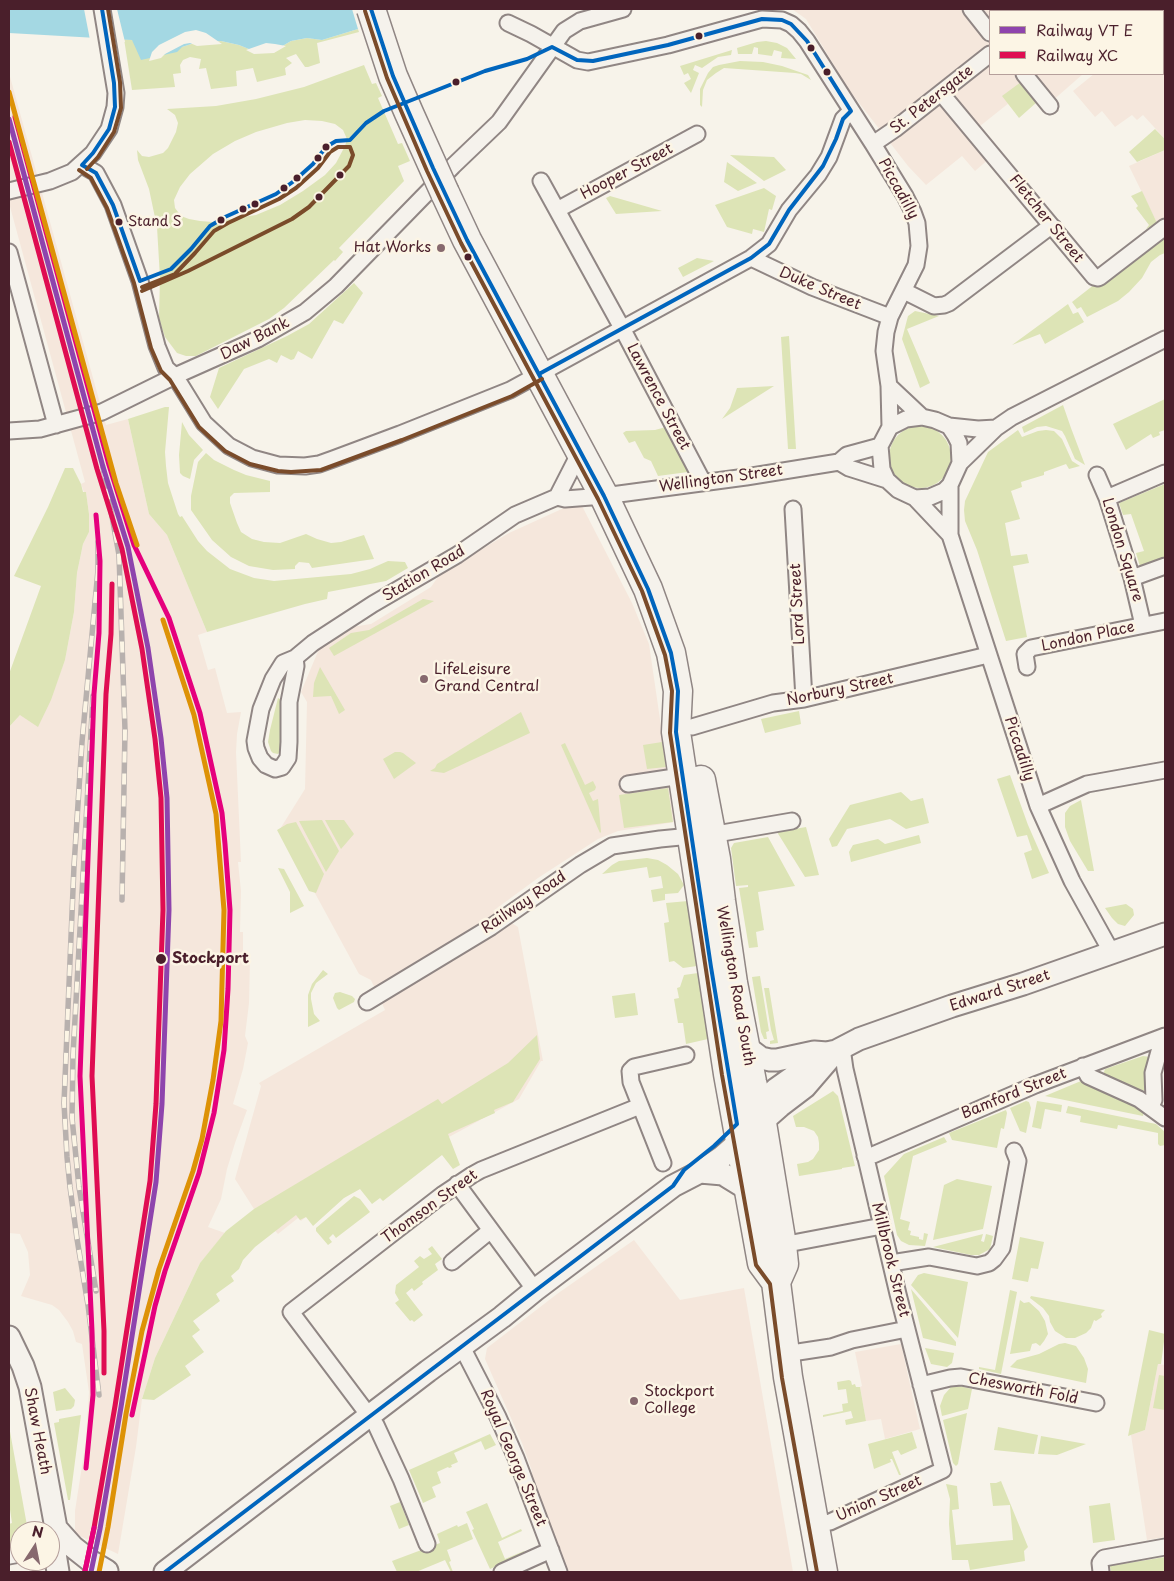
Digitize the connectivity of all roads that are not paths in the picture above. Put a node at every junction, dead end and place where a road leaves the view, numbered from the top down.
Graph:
1 (102, 9) edge
2 (371, 9) edge
3 (624, 9) edge
4 (971, 9) edge
5 (508, 23) dead end
6 (989, 32) edge
7 (552, 47) junction
8 (989, 55) edge
9 (1025, 75) edge
10 (941, 93) junction
11 (1050, 106) dead end
12 (851, 111) junction
13 (698, 134) dead end
14 (873, 144) junction
15 (82, 165) junction
16 (541, 181) dead end
17 (9, 191) edge
18 (557, 210) junction
19 (1165, 227) edge
20 (1053, 228) junction
21 (9, 252) edge
22 (751, 258) junction
23 (904, 290) junction
24 (890, 317) junction
25 (622, 328) junction
26 (1165, 339) edge
27 (539, 374) junction
28 (175, 376) junction
29 (889, 386) junction
30 (922, 417) junction
31 (56, 425) junction
32 (949, 426) junction
33 (890, 427) junction
34 (996, 428) junction
35 (9, 431) edge
36 (880, 446) junction
37 (580, 452) junction
38 (839, 462) junction
39 (960, 462) junction
40 (1165, 473) edge
41 (1097, 475) dead end
42 (887, 480) junction
43 (702, 482) junction
44 (950, 485) junction
45 (557, 496) junction
46 (604, 496) junction
47 (915, 498) junction
48 (1107, 498) junction
49 (793, 509) dead end
50 (950, 535) junction
51 (1165, 566) edge
52 (1132, 578) junction
53 (1165, 622) edge
54 (1143, 625) junction
55 (988, 654) junction
56 (295, 658) junction
57 (1027, 667) dead end
58 (268, 690) junction
59 (678, 691) junction
60 (290, 696) junction
61 (804, 699) junction
62 (692, 727) junction
63 (1165, 770) edge
64 (692, 774) junction
65 (628, 784) dead end
66 (1038, 806) junction
67 (792, 821) dead end
68 (701, 835) junction
69 (1165, 934) edge
70 (1112, 953) junction
71 (367, 1002) dead end
72 (1164, 1036) edge
73 (745, 1046) junction
74 (835, 1050) junction
75 (686, 1055) dead end
76 (1083, 1066) junction
77 (640, 1106) junction
78 (1151, 1106) junction
79 (1165, 1118) edge
80 (749, 1123) junction
81 (1014, 1151) dead end
82 (865, 1156) junction
83 (663, 1164) dead end
84 (700, 1172) junction
85 (457, 1184) junction
86 (673, 1186) junction
87 (749, 1190) junction
88 (882, 1226) junction
89 (491, 1230) junction
90 (782, 1245) junction
91 (452, 1262) dead end
92 (891, 1264) junction
93 (776, 1282) junction
94 (535, 1290) junction
95 (907, 1328) junction
96 (10, 1344) edge
97 (462, 1347) junction
98 (786, 1354) junction
99 (921, 1384) junction
100 (1096, 1403) dead end
101 (370, 1416) junction
102 (943, 1470) joint
103 (50, 1521) edge
104 (815, 1525) junction
105 (60, 1544) edge
106 (427, 1544) dead end
107 (1165, 1547) edge
108 (551, 1550) junction
109 (1101, 1566) edge
110 (75, 1572) edge
111 (108, 1572) edge
112 (165, 1572) edge
113 (502, 1572) edge
114 (559, 1572) edge
115 (823, 1572) edge

1 - 15 street
2 - 27 highway, Wellington Road South, bridge
3 - 7 street, Daw Bank
4 - 6 street
5 - 7 street
7 - 12 street, Piccadilly
7 - 28 street, Daw Bank
8 - 10 street, St. Petersgate
9 - 11 street
10 - 14 street, St. Petersgate
10 - 20 street, Fletcher Street
12 - 14 street, Piccadilly
12 - 22 street
13 - 18 street, Hooper Street
14 - 23 street, Piccadilly
15 - 17 street
15 - 28 street
16 - 18 street, Lawrence Street
18 - 25 street, Lawrence Street
19 - 20 street, Fletcher Street
20 - 23 street
21 - 31 street
22 - 24 street, Duke Street
22 - 25 street
23 - 24 street, Piccadilly
24 - 29 street, Piccadilly
25 - 27 street
25 - 43 street, Lawrence Street
26 - 34 street
27 - 28 street
27 - 37 highway, Wellington Road South
28 - 31 street, Daw Bank
29 - 30 street
29 - 33 street, Piccadilly
30 - 32 street
30 - 33 street
31 - 35 street, Daw Bank
32 - 34 street
32 - 39 street
33 - 36 street
34 - 39 street
36 - 38 street, Wellington Street
36 - 42 street
37 - 45 street
37 - 46 highway, Wellington Road South
38 - 42 street
38 - 43 street, Wellington Street
39 - 44 street
40 - 48 street
41 - 48 street, London Square
42 - 47 street
43 - 46 street, Wellington Street
44 - 47 street
44 - 50 street, Piccadilly
45 - 46 street, Station Road
45 - 56 street, Station Road
46 - 59 highway, Wellington Road South
47 - 50 street, Piccadilly
48 - 52 street, London Square
49 - 61 street, Lord Street
50 - 55 street, Piccadilly
51 - 52 street
52 - 54 street, London Square
53 - 54 street, London Place
54 - 57 street, London Place
55 - 61 street, Norbury Street
55 - 66 street, Piccadilly
56 - 58 street, Station Road
56 - 60 street, Station Road
58 - 60 street
58 - 60 street, Station Road
59 - 62 highway, Wellington Road South
59 - 64 highway, Wellington Road South
61 - 62 street, Norbury Street
62 - 64 highway, Wellington Road South
63 - 66 street
64 - 65 street
64 - 68 highway, Wellington Road South
66 - 70 street, Piccadilly
67 - 68 street, Railway Road
68 - 71 street, Railway Road
68 - 73 highway, Wellington Road South
68 - 80 highway, Wellington Road South
69 - 70 main road, Edward Street
70 - 74 main road, Edward Street
72 - 76 street, Bamford Street
72 - 78 street
73 - 74 main road
73 - 80 highway, Wellington Road South
74 - 80 main road, Edward Street
74 - 82 street, Millbrook Street
75 - 77 street
76 - 78 street
76 - 82 street, Bamford Street
77 - 83 street
77 - 85 street, Thomson Street
78 - 79 street
80 - 84 main road
80 - 86 main road
80 - 87 highway, Wellington Road South
80 - 90 highway, Wellington Road South
81 - 92 street
82 - 88 street, Millbrook Street
84 - 86 main road
84 - 87 main road
85 - 89 street
85 - 101 street, Thomson Street
86 - 94 main road
87 - 93 highway, Wellington Road South
88 - 90 street
88 - 92 street, Millbrook Street
89 - 91 street
89 - 94 street
90 - 93 highway, Wellington Road South
92 - 95 street, Millbrook Street
93 - 98 highway, Wellington Road South
94 - 97 main road
95 - 98 street
95 - 99 street, Millbrook Street
96 - 103 main road, Shaw Heath
97 - 101 main road
97 - 108 street, Royal George Street
98 - 104 highway, Wellington Road South
99 - 100 street, Chesworth Fold
99 - 102 street, Millbrook Street
101 - 106 street
101 - 112 main road
102 - 104 street, Union Street
104 - 115 highway, Wellington Road South
105 - 111 main road
107 - 109 street
108 - 113 street
108 - 114 street, Royal George Street
110 - 111 main road

